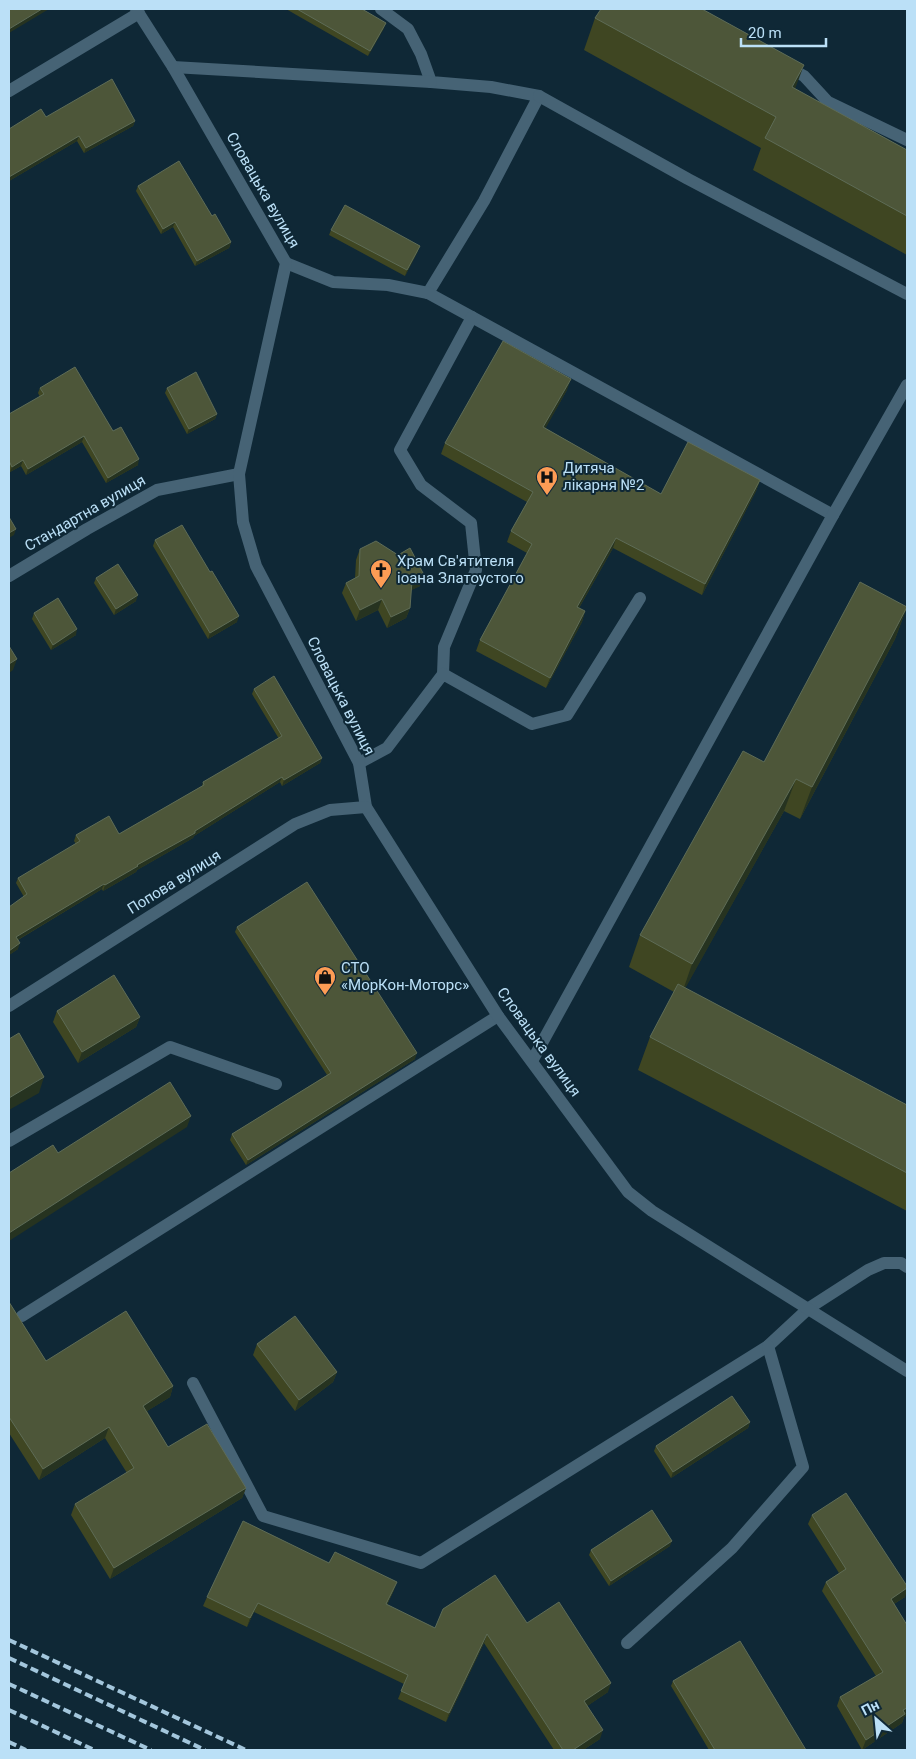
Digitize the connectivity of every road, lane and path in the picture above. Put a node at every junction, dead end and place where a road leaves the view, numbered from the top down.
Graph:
1 (381, 9) edge
2 (137, 11) edge
3 (778, 63) edge
4 (173, 67) junction
5 (432, 82) junction
6 (9, 91) edge
7 (539, 96) junction
8 (907, 140) edge
9 (286, 263) junction
10 (428, 293) junction
11 (907, 294) edge
12 (472, 317) junction
13 (907, 385) edge
14 (239, 474) junction
15 (833, 515) junction
16 (9, 576) edge
17 (640, 598) dead end
18 (443, 674) junction
19 (359, 763) junction
20 (366, 807) junction
21 (9, 1006) edge
22 (498, 1016) junction
23 (532, 1061) junction
24 (276, 1084) dead end
25 (9, 1141) edge
26 (907, 1267) edge
27 (809, 1308) junction
28 (22, 1316) dead end
29 (768, 1346) junction
30 (907, 1371) edge
31 (193, 1383) dead end
32 (627, 1643) dead end

1 - 5 street
2 - 4 street, Словацька вулиця
2 - 6 street
3 - 8 street
4 - 5 street
4 - 9 street, Словацька вулиця
5 - 7 street
7 - 10 street
7 - 11 street
9 - 10 street
9 - 14 street, Словацька вулиця
10 - 12 street
12 - 15 street
12 - 18 street
13 - 15 street
14 - 16 street, Стандартна вулиця
14 - 19 street, Словацька вулиця
15 - 23 street
17 - 18 street
18 - 19 street
19 - 20 street, Словацька вулиця
20 - 21 street, Попова вулиця
20 - 22 street, Словацька вулиця
22 - 23 street, Словацька вулиця
22 - 28 street
23 - 27 street, Словацька вулиця
24 - 25 street
26 - 27 street
27 - 29 street
27 - 30 street, Словацька вулиця
29 - 31 street
29 - 32 street

